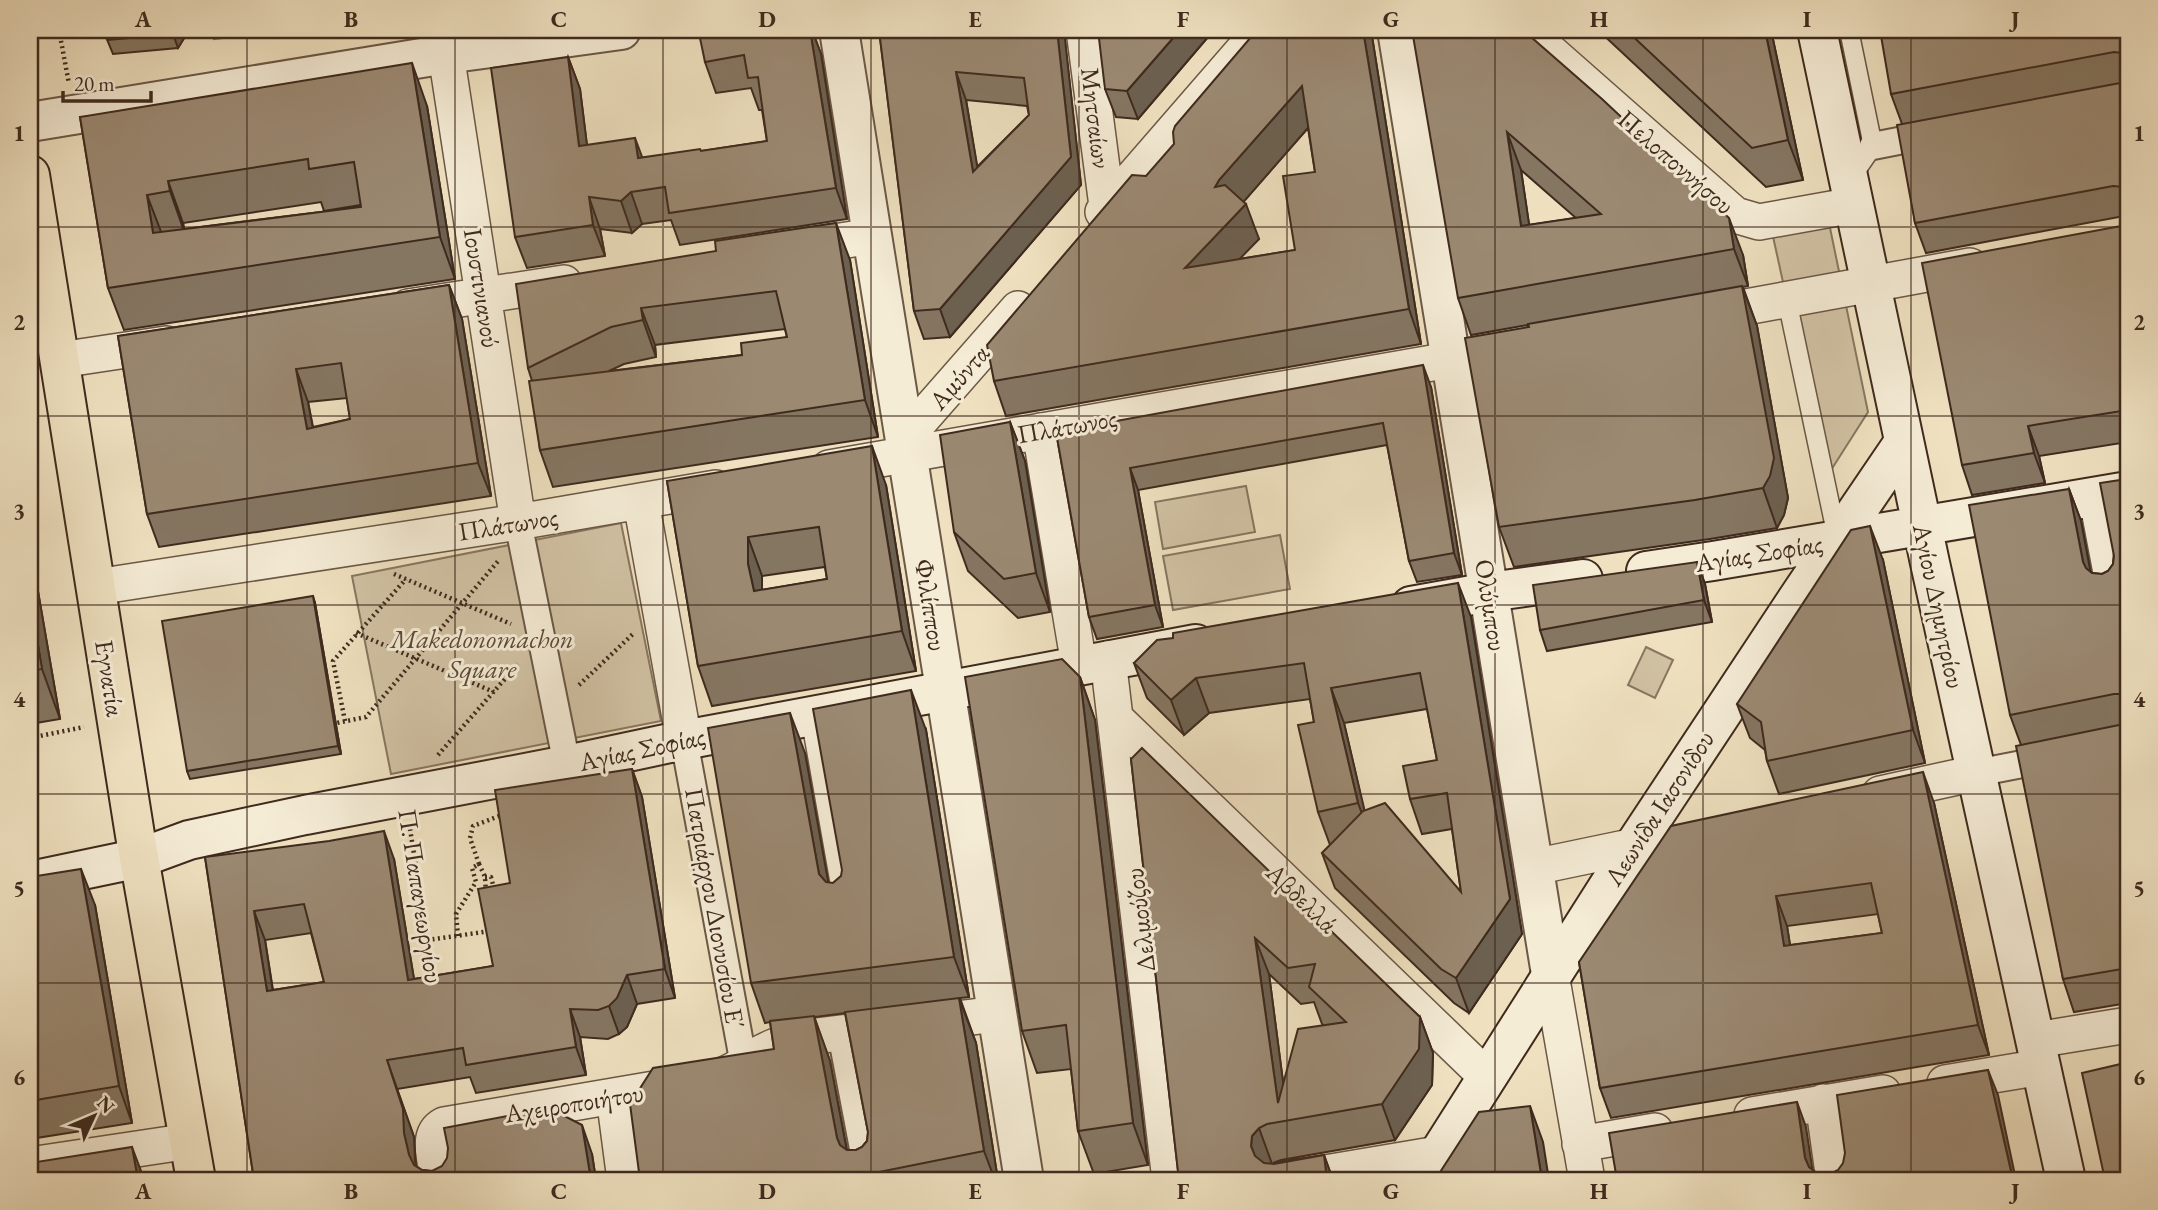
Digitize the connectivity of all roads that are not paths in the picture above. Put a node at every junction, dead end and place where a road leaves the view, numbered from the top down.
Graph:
1 (621, 30) edge
2 (839, 30) edge
3 (1084, 30) edge
4 (1261, 30) edge
5 (1397, 30) edge
6 (1525, 30) edge
7 (1817, 30) edge
8 (1849, 30) edge
9 (446, 54) junction
10 (30, 122) edge
11 (1954, 131) edge
12 (1874, 146) junction
13 (30, 175) edge
14 (1851, 194) junction
15 (1107, 206) junction
16 (872, 236) junction
17 (1080, 237) edge
18 (766, 252) edge
19 (2006, 259) edge
20 (591, 279) edge
21 (1870, 285) junction
22 (1035, 289) edge
23 (483, 296) junction
24 (1787, 300) junction
25 (374, 312) edge
26 (1668, 321) edge
27 (196, 340) edge
28 (1509, 349) edge
29 (1451, 359) junction
30 (60, 360) junction
31 (1041, 431) junction
32 (1904, 442) junction
33 (906, 447) junction
34 (800, 473) edge
35 (747, 483) edge
36 (2110, 494) edge
37 (641, 502) junction
38 (1922, 526) junction
39 (519, 529) junction
40 (1838, 540) junction
41 (96, 587) junction
42 (2110, 591) edge
43 (1489, 592) junction
44 (1373, 612) edge
45 (1229, 638) edge
46 (1094, 662) junction
47 (945, 690) junction
48 (810, 716) junction
49 (1117, 720) junction
50 (684, 740) junction
51 (2077, 753) edge
52 (567, 765) junction
53 (1976, 773) junction
54 (1853, 800) edge
55 (1688, 835) edge
56 (1633, 846) junction
57 (138, 847) junction
58 (30, 855) edge
59 (1534, 867) junction
60 (30, 881) edge
61 (845, 912) edge
62 (1551, 974) junction
63 (997, 1014) junction
64 (2128, 1025) edge
65 (841, 1033) junction
66 (2039, 1053) junction
67 (744, 1065) junction
68 (1487, 1077) junction
69 (614, 1096) junction
70 (1823, 1102) junction
71 (190, 1141) junction
72 (1580, 1144) junction
73 (30, 1165) edge
74 (1430, 1167) edge
75 (197, 1180) edge
76 (439, 1180) edge
77 (625, 1180) edge
78 (869, 1180) edge
79 (1024, 1180) edge
80 (1170, 1180) edge
81 (1284, 1180) edge
82 (1587, 1180) edge
83 (1834, 1180) edge
84 (2066, 1180) edge

1 - 9 main road
2 - 16 main road, Φιλίππου
3 - 15 street, Μητσαίων
4 - 15 street
5 - 29 main road, Ολύμπου
6 - 14 street, Πελοποννήσου
7 - 14 main road, Αγίου Δημητρίου
8 - 12 lane
9 - 10 main road
9 - 23 street, Ιουστινιανού
11 - 12 street
12 - 14 lane
13 - 30 main road, Εγνατία
14 - 21 main road, Αγίου Δημητρίου
15 - 17 street
16 - 18 street
16 - 33 main road, Φιλίππου
19 - 21 street
20 - 23 street
21 - 24 street
21 - 32 main road, Αγίου Δημητρίου
22 - 33 street, Αμύντα
23 - 25 street
23 - 39 street, Ιουστινιανού
24 - 26 street
24 - 40 lane
27 - 30 street
28 - 29 street, Πλάτωνος
29 - 31 street, Πλάτωνος
29 - 43 main road, Ολύμπου
30 - 41 main road, Εγνατία
31 - 33 street, Πλάτωνος
31 - 46 street, Δελμούζου
32 - 38 main road, Αγίου Δημητρίου
32 - 40 main road, Λεωνίδα Ιασονίδου
33 - 34 street, Πλάτωνος
33 - 47 main road, Φιλίππου
35 - 37 street, Πλάτωνος
36 - 38 main road, Αγίας Σοφίας
36 - 42 street
37 - 39 street, Πλάτωνος
37 - 50 street, Πατριάρχου Διονυσίου Ε΄
38 - 40 main road, Αγίας Σοφίας
38 - 53 main road, Αγίου Δημητρίου
39 - 41 street, Πλάτωνος
39 - 52 street
40 - 43 main road, Αγίας Σοφίας
40 - 56 main road, Λεωνίδα Ιασονίδου
41 - 57 main road, Εγνατία
43 - 44 main road, Αγίας Σοφίας
43 - 59 main road, Ολύμπου
45 - 46 main road, Αγίας Σοφίας
46 - 47 main road, Αγίας Σοφίας
46 - 49 street, Δελμούζου
47 - 48 main road, Αγίας Σοφίας
47 - 63 main road, Φιλίππου
48 - 50 main road, Αγίας Σοφίας
48 - 61 lane
49 - 68 street, Αβδελλά
49 - 80 street, Δελμούζου
50 - 52 main road, Αγίας Σοφίας
50 - 67 street, Πατριάρχου Διονυσίου Ε΄
51 - 53 street
52 - 57 main road, Αγίας Σοφίας
53 - 54 street
53 - 66 main road, Αγίου Δημητρίου
55 - 56 street
56 - 59 street
56 - 62 main road, Λεωνίδα Ιασονίδου
57 - 58 main road, Αγίας Σοφίας
57 - 60 main road, Αγίας Σοφίας
57 - 71 main road, Εγνατία
59 - 62 main road, Ολύμπου
62 - 68 main road, Λεωνίδα Ιασονίδου
62 - 72 street, Ολύμπου
63 - 65 street, Αχειροποιήτου
63 - 79 main road, Φιλίππου
64 - 66 street
65 - 67 street, Αχειροποιήτου
65 - 78 street
66 - 70 street
66 - 84 main road, Αγίου Δημητρίου
67 - 69 street, Αχειροποιήτου
68 - 74 main road, Λεωνίδα Ιασονίδου
69 - 76 street, Αχειροποιήτου
69 - 77 street
70 - 72 street
70 - 83 street
71 - 73 street
71 - 75 main road, Εγνατία
72 - 82 street, Ολύμπου
74 - 81 street

